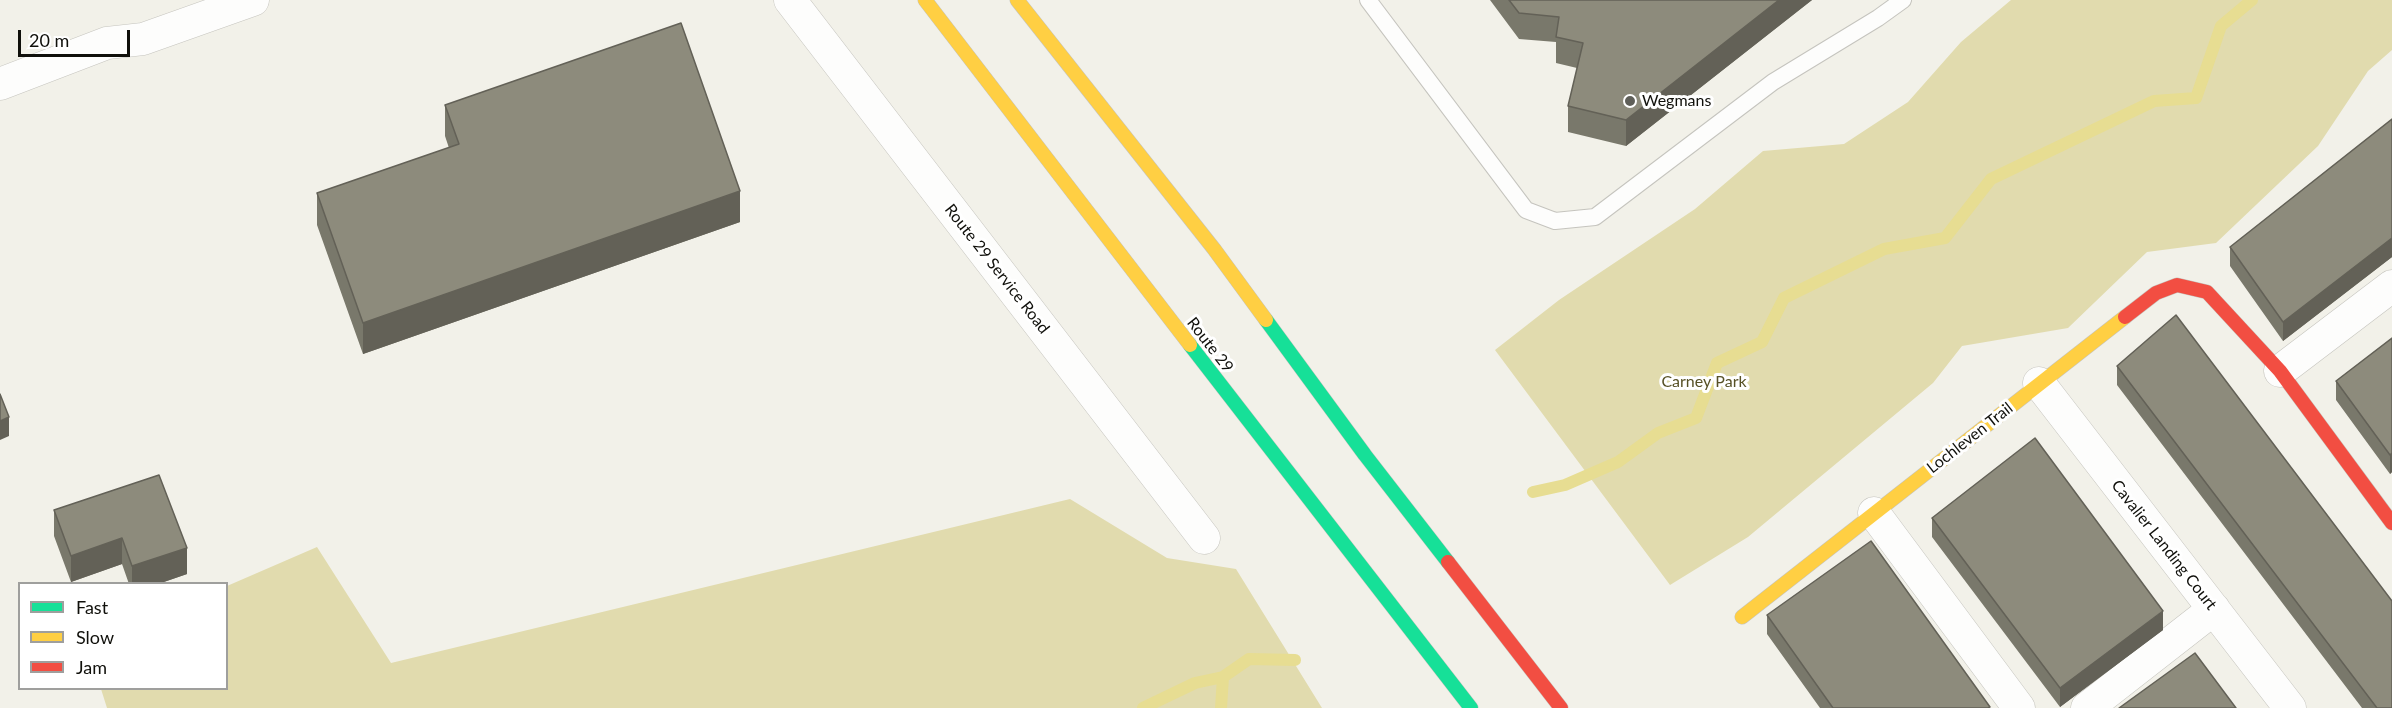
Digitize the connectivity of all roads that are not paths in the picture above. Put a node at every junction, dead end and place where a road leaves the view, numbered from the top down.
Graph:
1 (253, 0) edge
2 (790, 0) edge
3 (925, 0) edge
4 (1017, 0) edge
5 (1368, 0) edge
6 (1903, 0) edge
7 (0, 84) edge
8 (2392, 286) edge
9 (2280, 370) junction
10 (2039, 383) junction
11 (1874, 513) junction
12 (2392, 523) edge
13 (1204, 538) dead end
14 (2214, 609) junction
15 (1742, 616) dead end
16 (1471, 708) edge
17 (1561, 708) edge
18 (2019, 708) edge
19 (2087, 708) edge
20 (2290, 708) edge

1 - 7 street
2 - 13 street, Route 29 Service Road
3 - 16 main road, Route 29
4 - 17 main road
5 - 6 lane
8 - 9 street
9 - 10 main road, Lochleven Trail
9 - 12 main road
10 - 11 main road, Lochleven Trail
10 - 14 street, Cavalier Landing Court
11 - 15 main road, Lochleven Trail
11 - 18 street
14 - 19 street
14 - 20 street, Cavalier Landing Court

